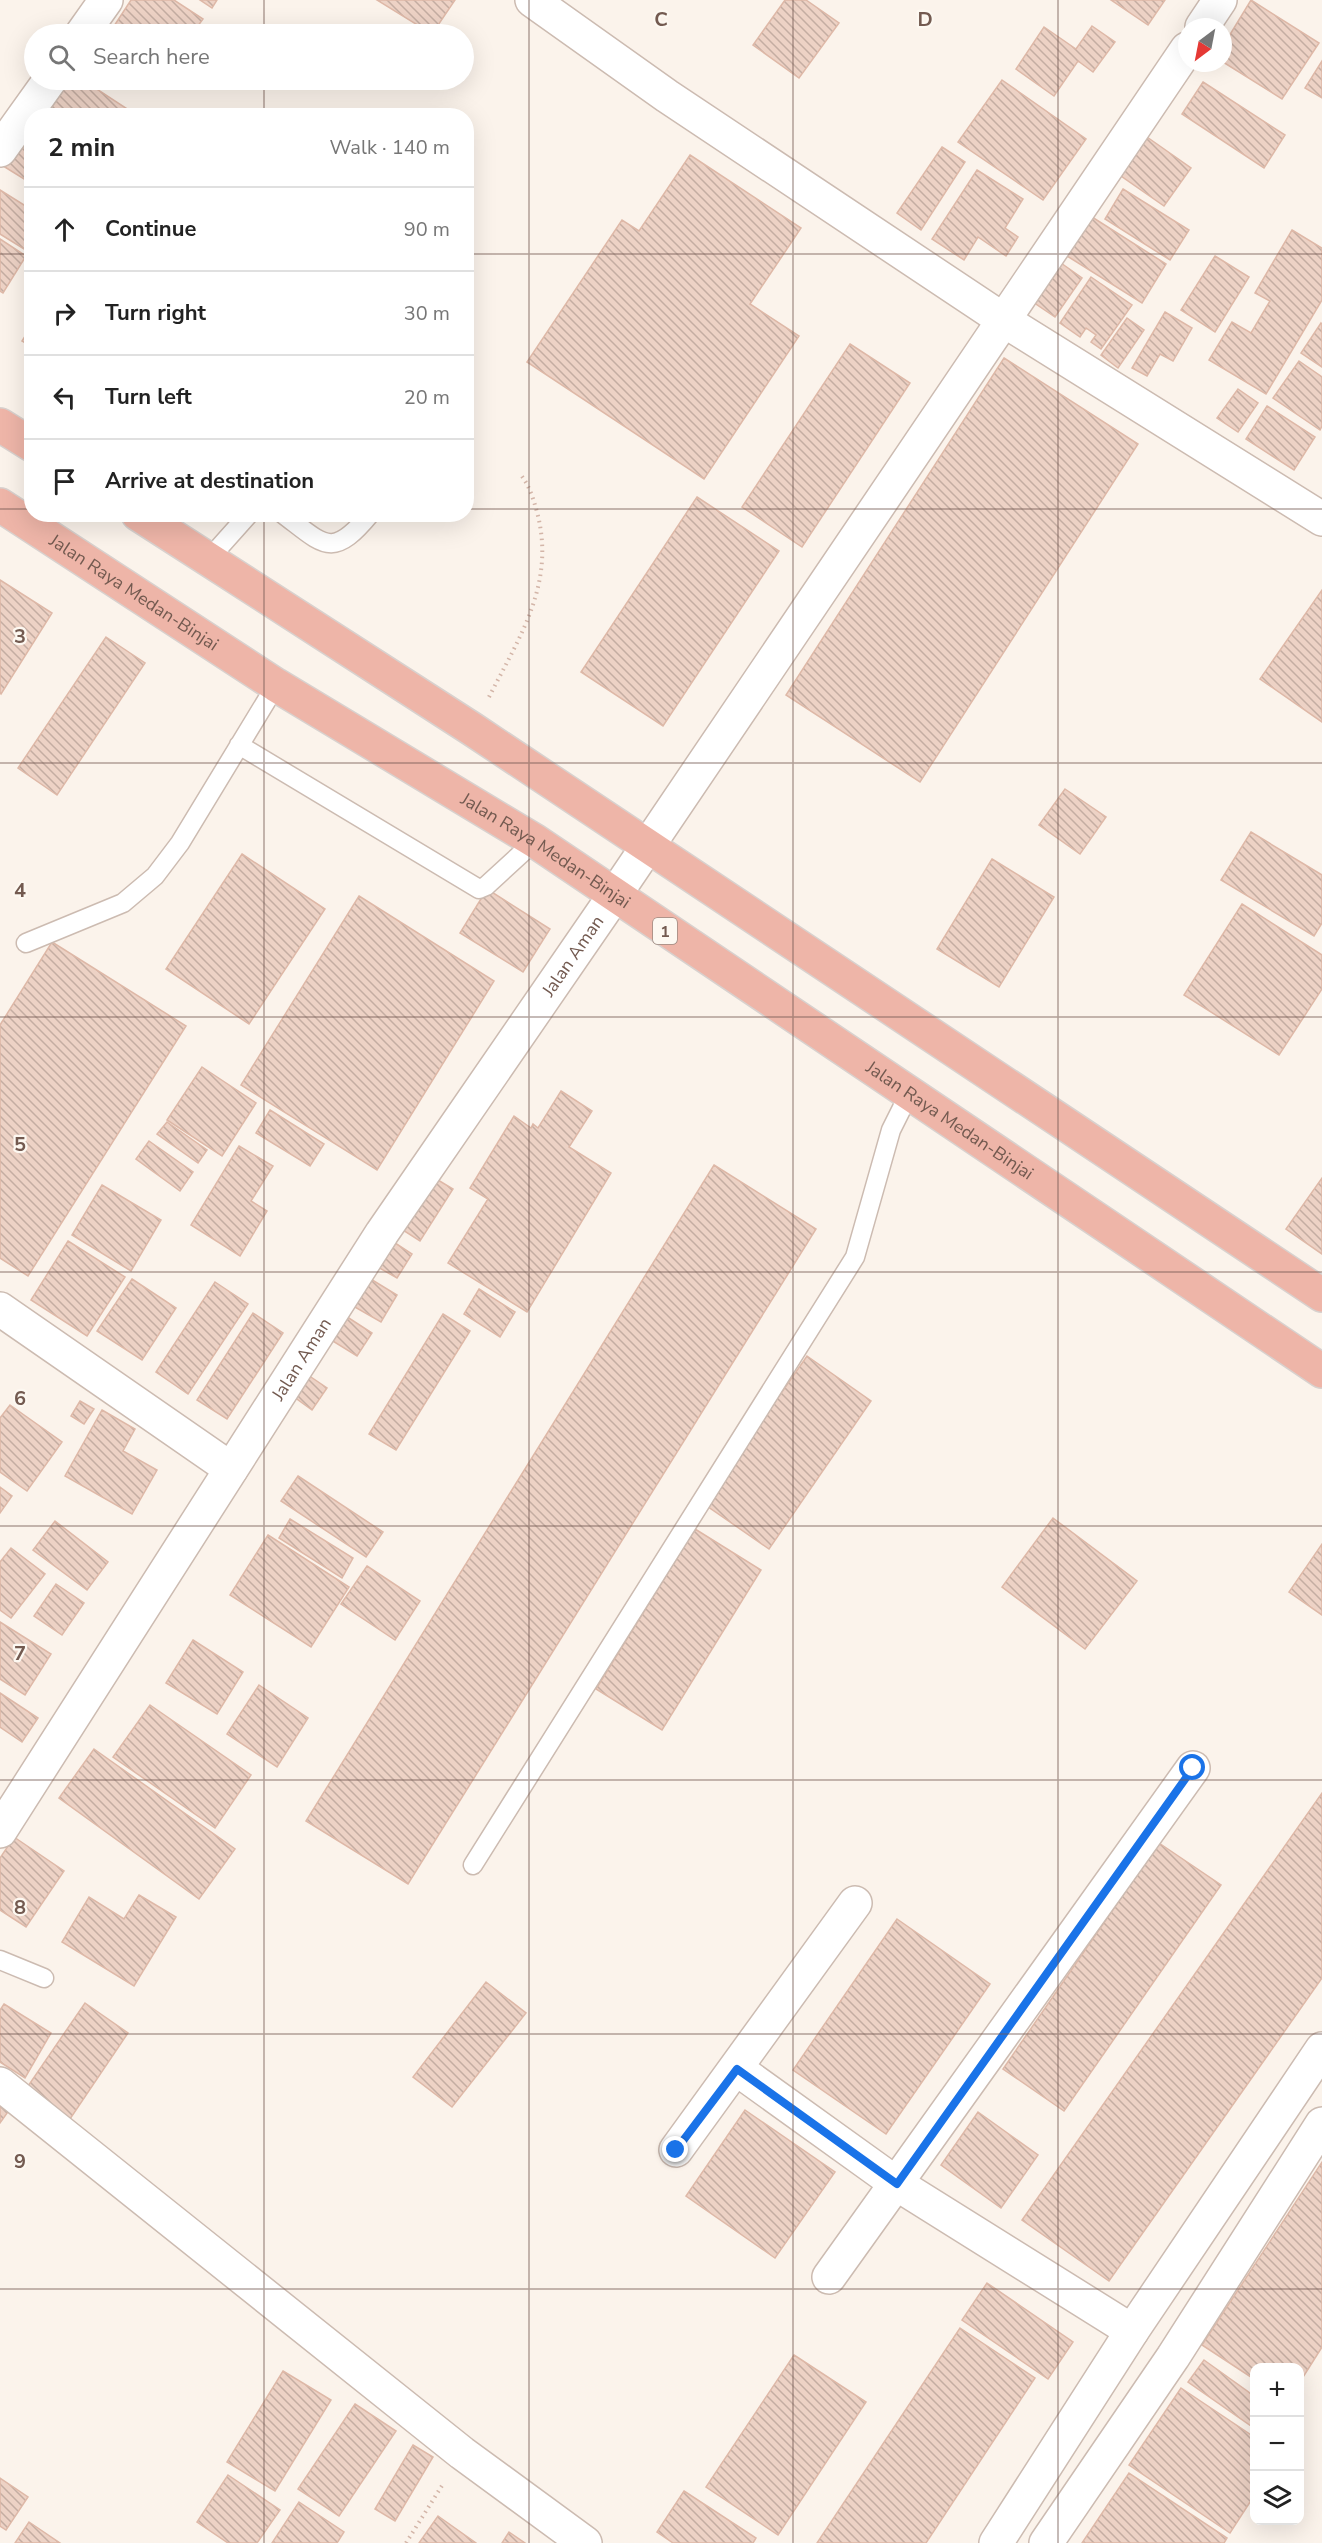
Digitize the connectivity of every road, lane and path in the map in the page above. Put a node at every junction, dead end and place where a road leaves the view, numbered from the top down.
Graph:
1 (106, 0) edge
2 (531, 0) edge
3 (1220, 0) edge
4 (1208, 18) edge
5 (89, 24) edge
6 (1178, 62) edge
7 (43, 90) edge
8 (30, 108) edge
9 (24, 116) edge
10 (0, 150) edge
11 (1005, 321) junction
12 (0, 425) edge
13 (24, 440) edge
14 (521, 475) dead end
15 (0, 505) edge
16 (1322, 519) edge
17 (24, 521) edge
18 (26, 522) edge
19 (150, 522) edge
20 (242, 522) edge
21 (294, 522) edge
22 (363, 522) edge
23 (208, 560) junction
24 (276, 685) junction
25 (486, 703) dead end
26 (239, 746) junction
27 (535, 841) junction
28 (648, 846) junction
29 (614, 896) junction
30 (26, 943) dead end
31 (909, 1094) junction
32 (1322, 1295) edge
33 (0, 1309) edge
34 (1322, 1371) edge
35 (231, 1469) junction
36 (1193, 1768) dead end
37 (0, 1831) edge
38 (473, 1865) dead end
39 (855, 1903) dead end
40 (0, 1960) edge
41 (44, 1978) dead end
42 (1322, 2049) edge
43 (737, 2069) junction
44 (0, 2084) edge
45 (1291, 2093) junction
46 (1322, 2115) edge
47 (1322, 2124) edge
48 (676, 2150) dead end
49 (897, 2184) junction
50 (830, 2277) dead end
51 (1158, 2293) junction
52 (1198, 2318) junction
53 (1127, 2340) junction
54 (1161, 2374) junction
55 (462, 2453) junction
56 (406, 2543) edge
57 (585, 2543) edge
58 (996, 2543) edge
59 (1046, 2543) edge

1 - 5 street
2 - 11 street
3 - 4 street
6 - 11 street, Jalan Aman
7 - 8 street
9 - 10 street
11 - 16 street
11 - 28 street, Jalan Aman
12 - 13 highway
14 - 25 path
15 - 17 highway, Jalan Raya Medan-Binjai / 1
18 - 24 highway, Jalan Raya Medan-Binjai / 1
19 - 23 highway
20 - 23 lane
21 - 22 lane
23 - 28 highway
24 - 26 lane
24 - 27 highway, Jalan Raya Medan-Binjai / 1
26 - 27 lane
26 - 30 lane
27 - 29 highway, Jalan Raya Medan-Binjai / 1
28 - 29 street, Jalan Aman
28 - 32 highway
29 - 31 highway, Jalan Raya Medan-Binjai / 1
29 - 35 street, Jalan Aman
31 - 34 highway, Jalan Raya Medan-Binjai / 1
31 - 38 lane
33 - 35 street
35 - 37 street, Jalan Aman
36 - 49 street
39 - 43 street
40 - 41 lane
42 - 45 street
43 - 48 street
43 - 49 street
44 - 55 street
45 - 46 street
45 - 51 street
47 - 52 street
49 - 50 street
49 - 53 street
51 - 52 street
51 - 53 street
52 - 54 street
53 - 54 street
53 - 58 street
54 - 59 street
55 - 56 path
55 - 57 street

